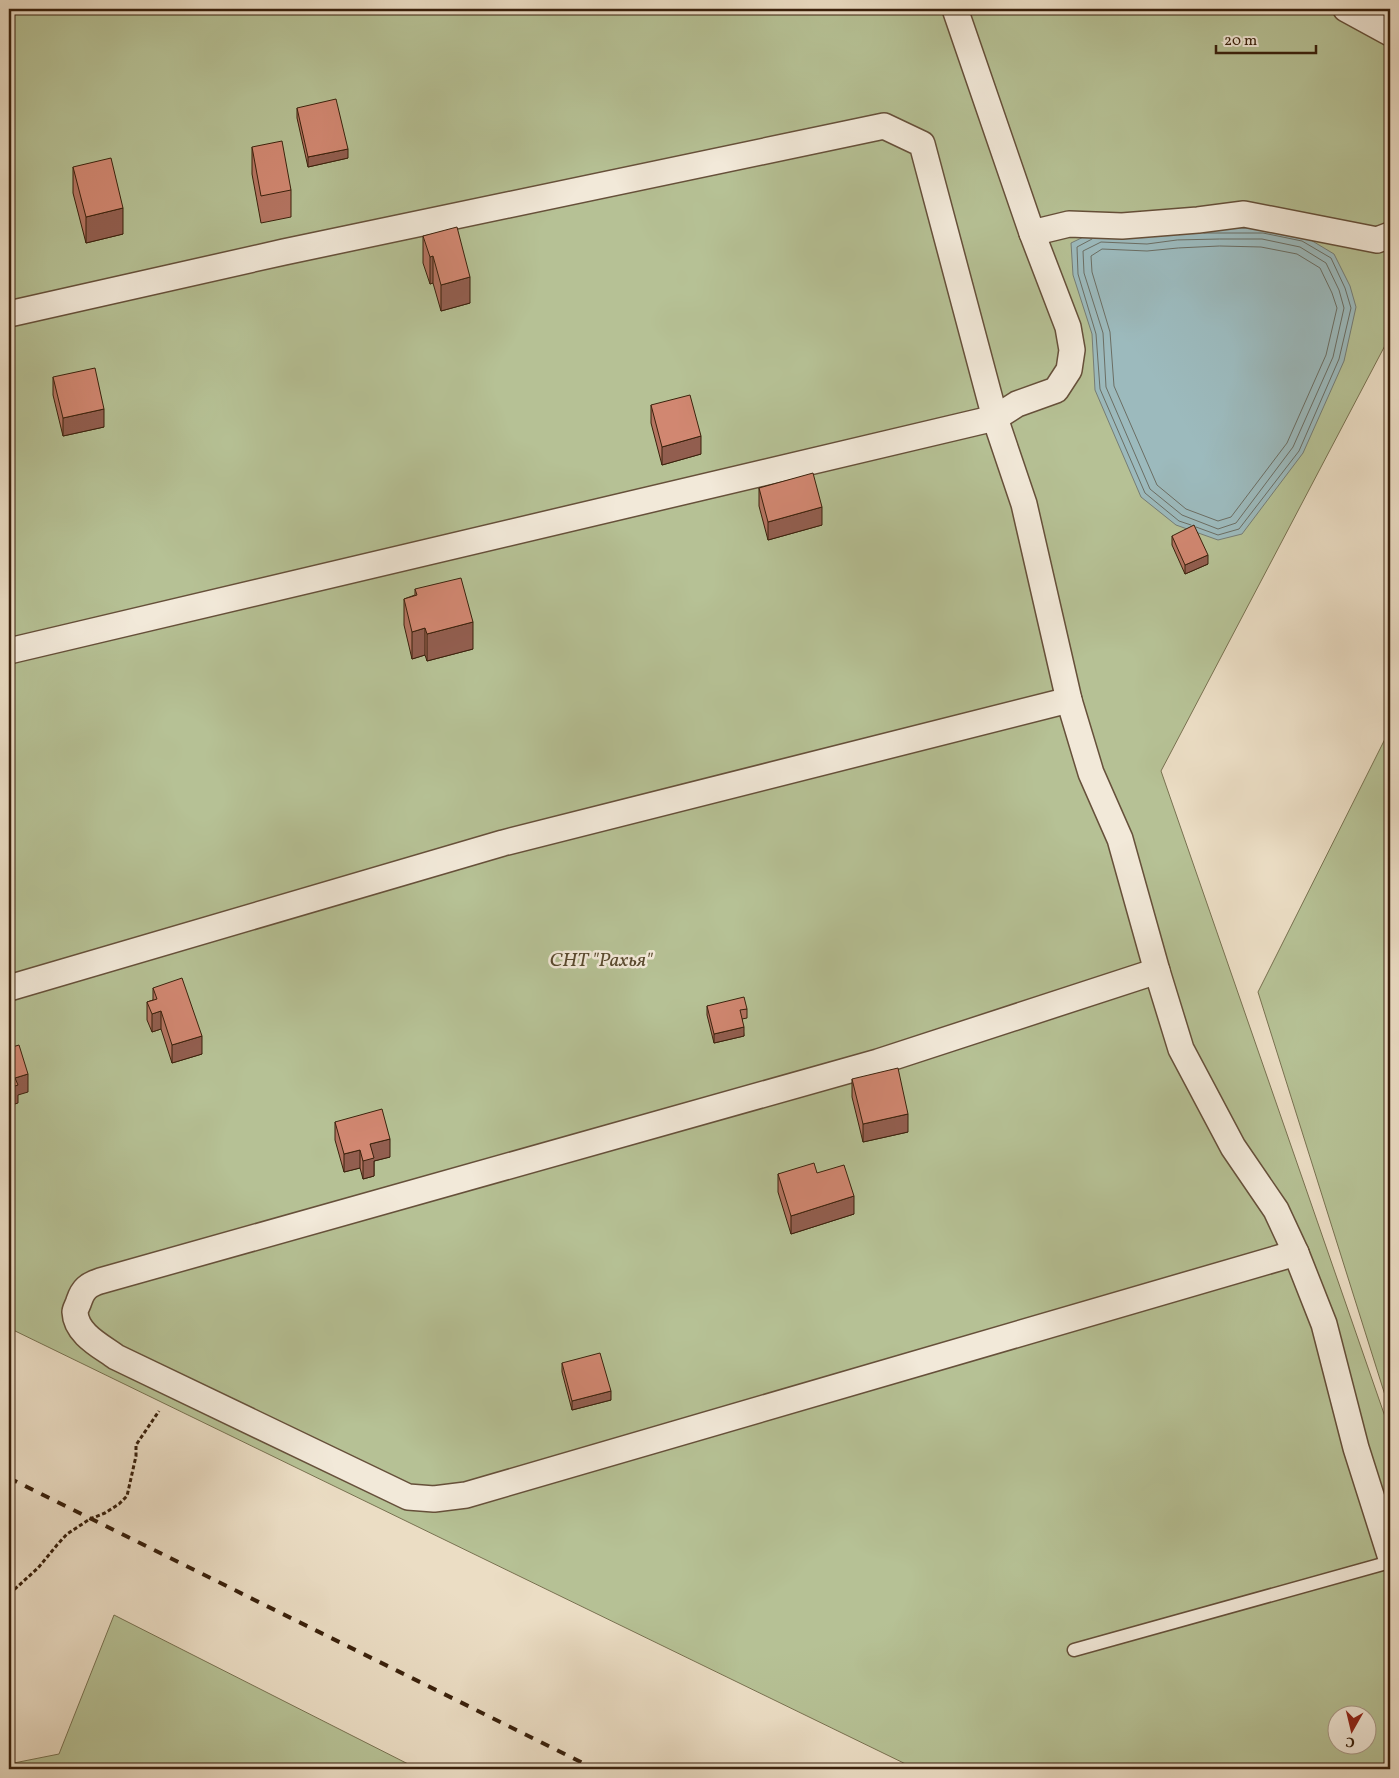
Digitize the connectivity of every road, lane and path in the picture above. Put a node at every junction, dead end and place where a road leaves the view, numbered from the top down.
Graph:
1 (955, 9) edge
2 (1346, 9) edge
3 (1390, 32) edge
4 (1032, 232) junction
5 (1390, 235) edge
6 (9, 314) edge
7 (995, 418) junction
8 (9, 651) edge
9 (1069, 700) junction
10 (1157, 971) junction
11 (9, 988) edge
12 (1296, 1253) junction
13 (175, 1385) junction
14 (1390, 1555) edge
15 (1390, 1562) edge
16 (9, 1593) edge
17 (1074, 1650) dead end

1 - 4 street
2 - 3 street
4 - 5 street
4 - 7 street
6 - 7 street
7 - 8 street
7 - 9 street
9 - 10 street
9 - 11 street
10 - 12 street
10 - 13 street
12 - 13 street
12 - 14 street
13 - 16 path
15 - 17 lane

